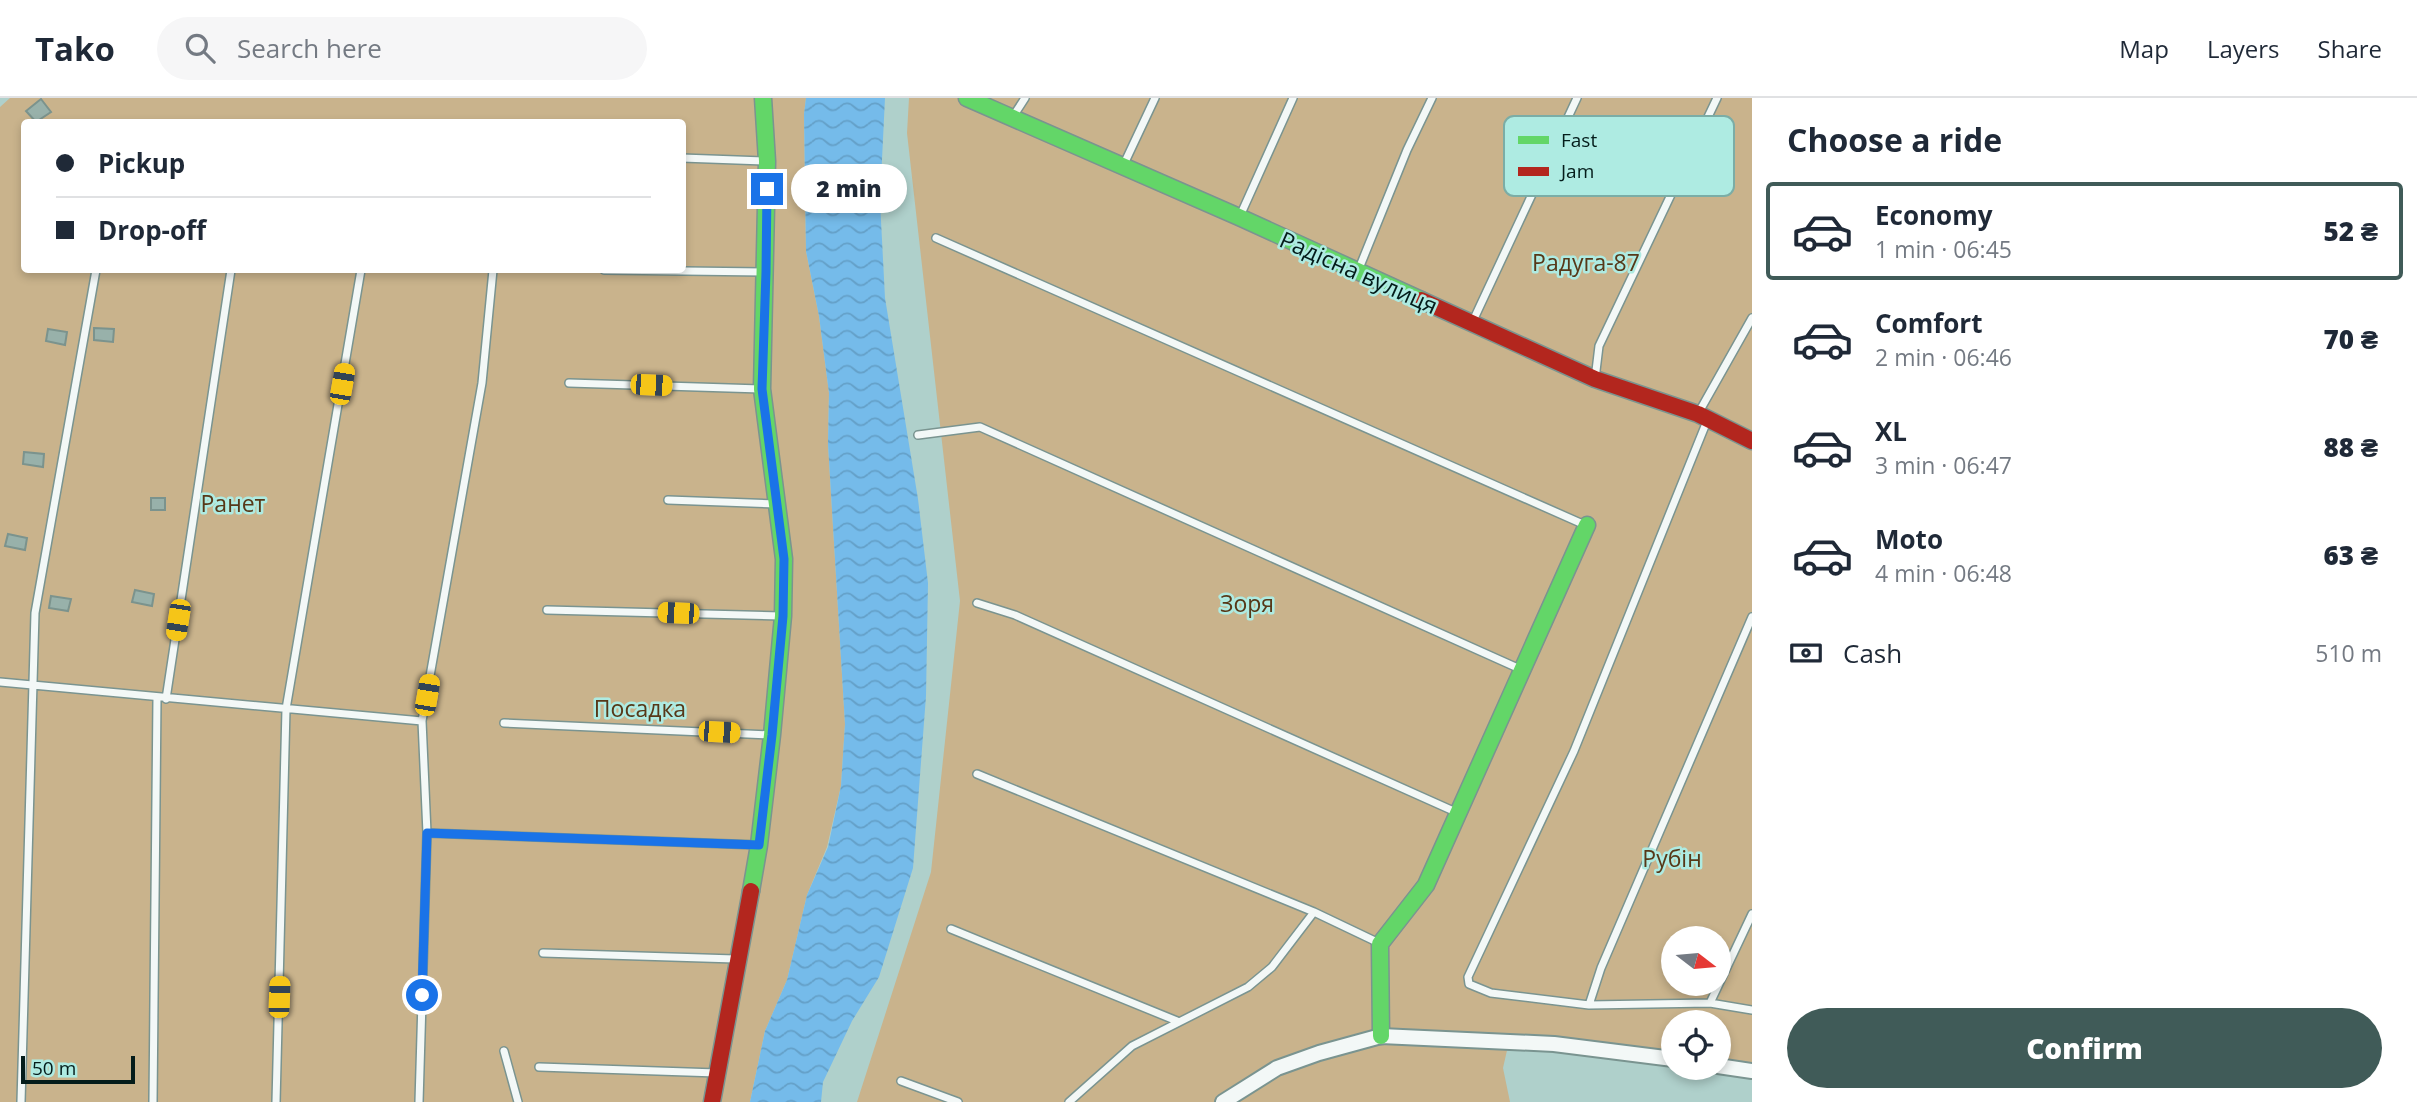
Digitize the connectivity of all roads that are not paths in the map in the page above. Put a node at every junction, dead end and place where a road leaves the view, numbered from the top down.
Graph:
1 (763, 98) edge
2 (967, 98) edge
3 (1025, 98) edge
4 (1155, 98) edge
5 (1293, 98) edge
6 (1432, 98) edge
7 (1577, 98) edge
8 (1717, 98) edge
9 (1569, 116) edge
10 (1708, 116) edge
11 (1013, 117) junction
12 (686, 158) edge
13 (767, 161) junction
14 (1123, 167) junction
15 (1531, 196) edge
16 (1670, 196) edge
17 (1239, 218) junction
18 (936, 238) dead end
19 (686, 271) edge
20 (1358, 271) junction
21 (766, 272) junction
22 (95, 273) edge
23 (231, 273) edge
24 (361, 273) edge
25 (493, 273) edge
26 (1752, 318) edge
27 (1472, 323) junction
28 (1595, 379) junction
29 (569, 383) dead end
30 (762, 389) junction
31 (1703, 417) junction
32 (918, 435) dead end
33 (1752, 441) edge
34 (668, 500) dead end
35 (777, 504) junction
36 (1587, 525) joint
37 (977, 603) dead end
38 (547, 610) dead end
39 (783, 616) junction
40 (1752, 617) edge
41 (1523, 670) junction
42 (0, 682) edge
43 (35, 685) junction
44 (162, 699) junction
45 (286, 709) junction
46 (422, 721) junction
47 (504, 723) dead end
48 (772, 735) junction
49 (977, 774) dead end
50 (1459, 814) junction
51 (427, 833) junction
52 (759, 845) junction
53 (1314, 912) junction
54 (1752, 914) edge
55 (951, 929) dead end
56 (1380, 944) junction
57 (543, 953) dead end
58 (739, 959) junction
59 (1710, 1003) junction
60 (1589, 1005) junction
61 (1752, 1010) edge
62 (1177, 1021) junction
63 (1381, 1037) junction
64 (504, 1051) dead end
65 (1661, 1057) edge
66 (539, 1067) dead end
67 (1731, 1068) edge
68 (1752, 1071) edge
69 (717, 1073) junction
70 (901, 1082) dead end
71 (21, 1102) edge
72 (153, 1102) edge
73 (276, 1102) edge
74 (419, 1102) edge
75 (518, 1102) edge
76 (712, 1102) edge
77 (958, 1102) edge
78 (1069, 1102) edge
79 (1223, 1102) edge

1 - 13 street
2 - 11 street, Радісна вулиця
3 - 11 lane
4 - 14 lane
5 - 17 lane
6 - 20 lane
7 - 9 lane
8 - 10 lane
11 - 14 street, Радісна вулиця
12 - 13 lane
13 - 21 street
14 - 17 street, Радісна вулиця
15 - 27 lane
16 - 28 lane
17 - 20 street, Радісна вулиця
18 - 36 lane
19 - 21 lane
20 - 27 street, Радісна вулиця
21 - 30 street
22 - 43 lane
23 - 44 lane
24 - 45 lane
25 - 46 lane
26 - 31 lane
27 - 28 street, Радісна вулиця
28 - 31 street, Радісна вулиця
29 - 30 lane
30 - 35 street
31 - 33 street, Радісна вулиця
31 - 60 lane
32 - 41 lane
34 - 35 lane
35 - 39 street
36 - 41 street
37 - 50 lane
38 - 39 lane
39 - 48 street
40 - 60 lane
41 - 50 street
42 - 43 lane
43 - 44 lane
43 - 71 lane
44 - 45 lane
44 - 72 lane
45 - 46 lane
45 - 73 lane
46 - 51 lane
47 - 48 lane
48 - 52 street
49 - 53 lane
50 - 56 street
51 - 52 lane
51 - 74 lane
52 - 58 street
53 - 56 lane
53 - 62 lane
54 - 59 lane
55 - 62 lane
56 - 63 street
57 - 58 lane
58 - 69 street
59 - 60 lane
59 - 61 lane
62 - 78 lane
63 - 65 street
63 - 79 street
64 - 75 lane
66 - 69 lane
67 - 68 street
69 - 76 street
70 - 77 lane

